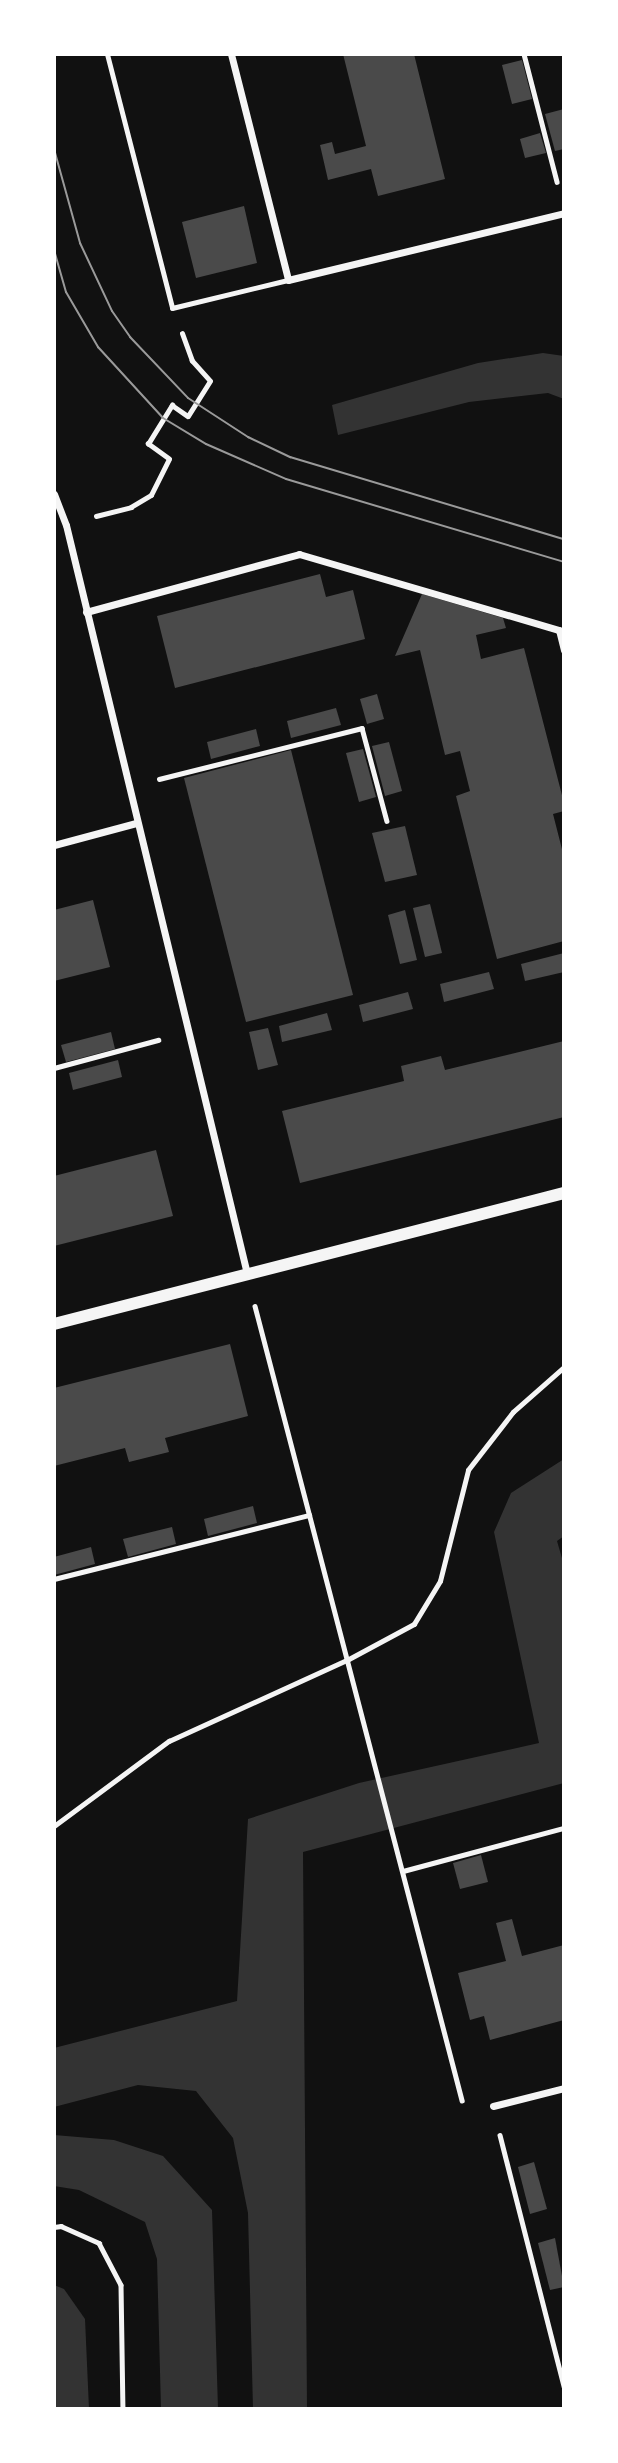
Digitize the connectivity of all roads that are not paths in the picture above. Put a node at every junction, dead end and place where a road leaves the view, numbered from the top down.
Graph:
1 (107, 54) edge
2 (231, 54) edge
3 (564, 213) edge
4 (288, 280) junction
5 (54, 494) edge
6 (86, 612) junction
7 (564, 650) edge
8 (136, 823) junction
9 (54, 845) edge
10 (564, 1193) edge
11 (247, 1274) junction
12 (54, 1324) edge
13 (564, 2088) edge
14 (493, 2106) road end

1 - 4 lane
2 - 4 street
3 - 4 street
5 - 6 street
6 - 7 street
6 - 8 street
8 - 9 street
8 - 11 street
10 - 11 street
11 - 12 street
13 - 14 street

